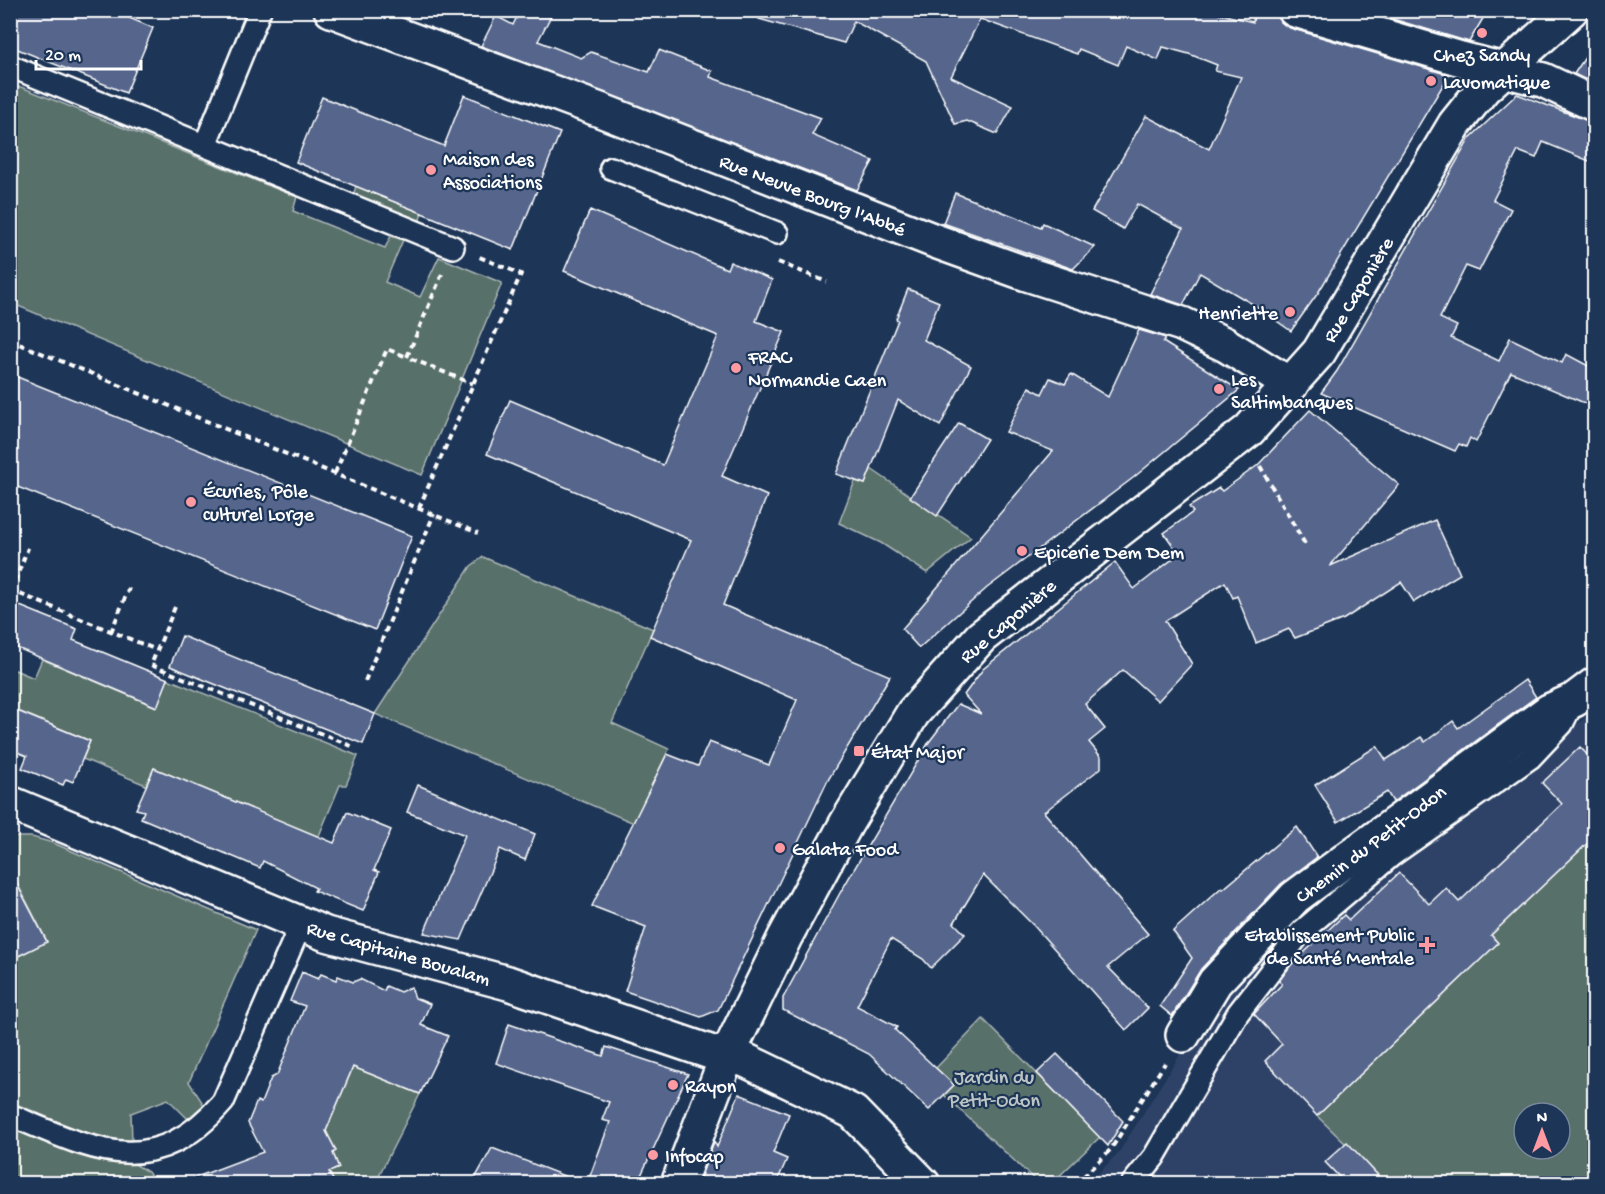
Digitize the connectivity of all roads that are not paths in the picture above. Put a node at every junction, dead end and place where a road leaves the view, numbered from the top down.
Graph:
1 (260, 10) edge
2 (331, 10) edge
3 (1295, 10) edge
4 (1570, 10) edge
5 (10, 66) edge
6 (1505, 70) junction
7 (1594, 104) edge
8 (205, 145) junction
9 (611, 168) dead end
10 (777, 233) dead end
11 (453, 247) road end
12 (1291, 385) junction
13 (1584, 692) edge
14 (14, 808) edge
15 (301, 924) junction
16 (1183, 1035) road end
17 (727, 1056) junction
18 (10, 1115) edge
19 (678, 1184) edge
20 (923, 1184) edge
21 (1132, 1184) edge

1 - 8 lane
2 - 12 street, Rue Neuve Bourg l'Abbé
3 - 6 street
4 - 6 street, Rue Caponière
5 - 8 lane
6 - 7 street
6 - 12 street, Rue Caponière
8 - 11 lane
9 - 10 lane
12 - 17 street, Rue Caponière
13 - 16 street, Chemin du Petit-Odon
13 - 21 lane
14 - 15 street, Rue Capitaine Boualam
15 - 17 street, Rue Capitaine Boualam
15 - 18 lane
17 - 19 street, Rue Caponière
17 - 20 street, Rue Capitaine Boualam

